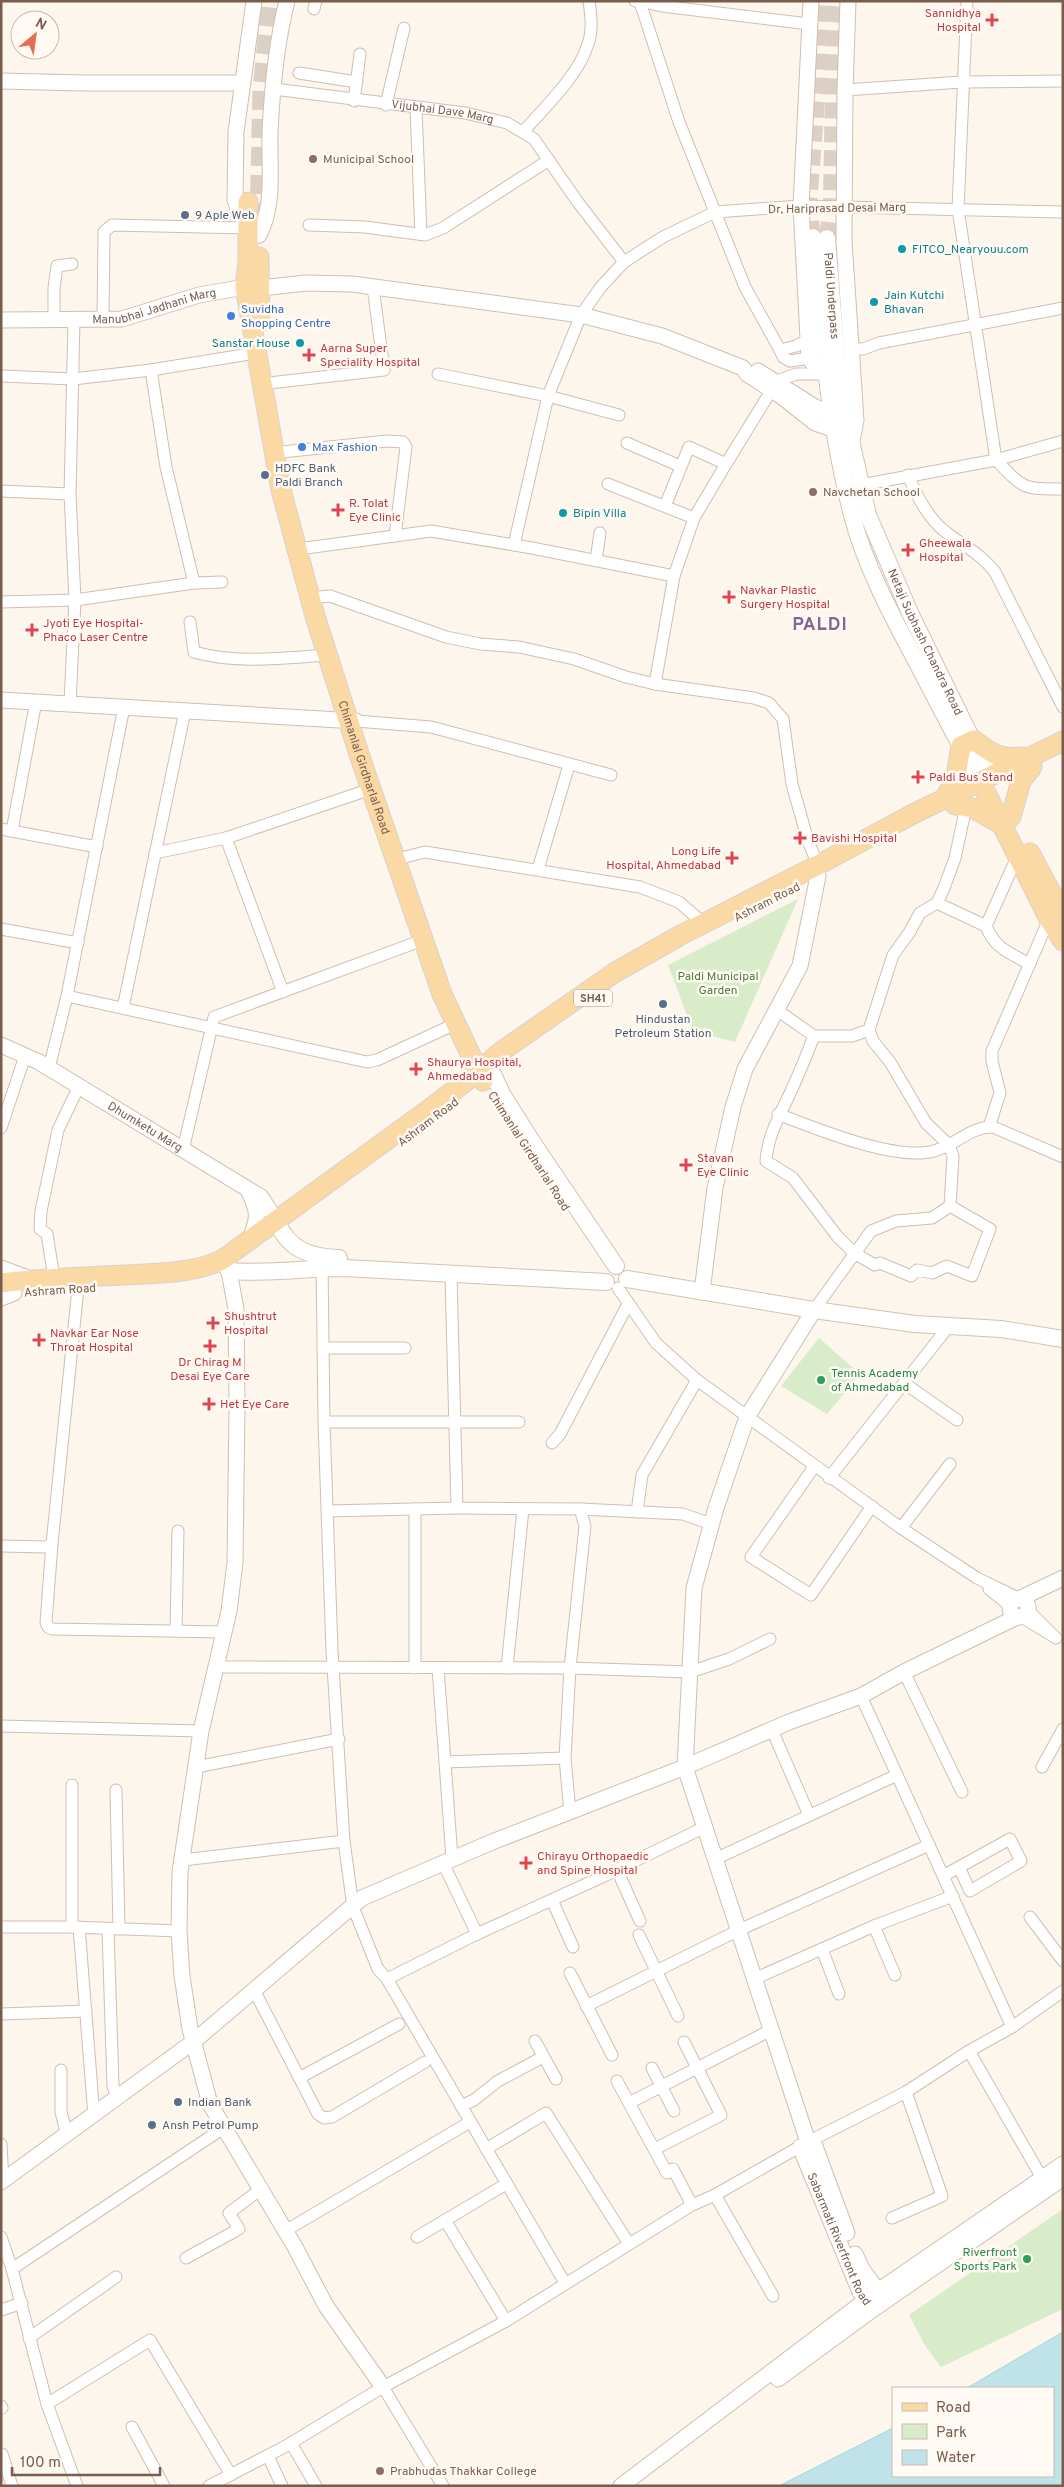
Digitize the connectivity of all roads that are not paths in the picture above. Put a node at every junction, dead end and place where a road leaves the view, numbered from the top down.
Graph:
1 (254, 1) edge
2 (286, 1) edge
3 (590, 1) edge
4 (635, 1) edge
5 (640, 1) edge
6 (811, 1) edge
7 (848, 1) edge
8 (967, 1) edge
9 (809, 24) junction
10 (404, 28) dead end
11 (360, 54) dead end
12 (299, 73) dead end
13 (1, 80) edge
14 (1063, 81) edge
15 (357, 82) junction
16 (962, 82) junction
17 (241, 83) junction
18 (274, 89) junction
19 (845, 90) junction
20 (354, 101) junction
21 (386, 104) junction
22 (416, 108) junction
23 (522, 132) junction
24 (549, 160) junction
25 (801, 206) junction
26 (844, 206) junction
27 (958, 209) junction
28 (715, 212) junction
29 (1063, 212) edge
30 (252, 221) junction
31 (309, 225) dead end
32 (421, 234) junction
33 (624, 262) junction
34 (72, 264) dead end
35 (254, 284) junction
36 (373, 287) junction
37 (1063, 308) edge
38 (581, 315) junction
39 (1, 320) edge
40 (54, 320) junction
41 (74, 320) junction
42 (102, 320) junction
43 (974, 324) junction
44 (808, 340) junction
45 (780, 350) junction
46 (843, 351) junction
47 (256, 353) junction
48 (810, 358) junction
49 (151, 370) junction
50 (825, 372) junction
51 (438, 374) dead end
52 (1, 376) edge
53 (73, 379) junction
54 (270, 383) junction
55 (775, 386) junction
56 (548, 396) junction
57 (619, 415) dead end
58 (842, 427) junction
59 (1063, 441) edge
60 (626, 443) dead end
61 (282, 452) junction
62 (996, 460) junction
63 (726, 464) junction
64 (680, 466) junction
65 (908, 475) junction
66 (608, 484) dead end
67 (862, 485) junction
68 (1063, 489) edge
69 (1, 491) edge
70 (70, 494) junction
71 (664, 506) junction
72 (694, 518) junction
73 (600, 533) dead end
74 (395, 536) junction
75 (514, 545) junction
76 (306, 548) junction
77 (596, 560) junction
78 (674, 576) junction
79 (222, 582) dead end
80 (194, 583) junction
81 (319, 597) junction
82 (75, 600) junction
83 (1, 602) edge
84 (190, 622) dead end
85 (326, 655) junction
86 (656, 684) junction
87 (1, 700) edge
88 (36, 701) junction
89 (70, 703) junction
90 (124, 707) junction
91 (1063, 707) edge
92 (185, 710) junction
93 (352, 720) junction
94 (1063, 741) edge
95 (967, 743) junction
96 (1063, 753) edge
97 (1030, 762) junction
98 (569, 765) junction
99 (611, 775) dead end
100 (988, 784) junction
101 (371, 789) junction
102 (955, 804) junction
103 (1007, 821) junction
104 (7, 830) edge
105 (226, 838) junction
106 (97, 847) junction
107 (155, 853) junction
108 (405, 857) junction
109 (1017, 857) junction
110 (538, 869) junction
111 (818, 871) junction
112 (936, 903) junction
113 (1056, 917) edge
114 (703, 923) junction
115 (986, 926) junction
116 (1, 929) edge
117 (423, 940) junction
118 (1063, 941) edge
119 (78, 943) junction
120 (1030, 964) junction
121 (283, 992) junction
122 (67, 996) junction
123 (123, 1008) junction
124 (777, 1010) junction
125 (455, 1024) junction
126 (212, 1027) junction
127 (869, 1030) junction
128 (814, 1036) junction
129 (1, 1045) edge
130 (25, 1056) junction
131 (49, 1068) junction
132 (485, 1074) junction
133 (79, 1086) junction
134 (778, 1114) junction
135 (989, 1127) junction
136 (1, 1128) edge
137 (949, 1145) junction
138 (183, 1150) junction
139 (1063, 1157) edge
140 (247, 1189) junction
141 (950, 1206) junction
142 (280, 1228) junction
143 (248, 1242) junction
144 (854, 1253) junction
145 (322, 1263) junction
146 (226, 1266) junction
147 (1, 1268) edge
148 (451, 1275) junction
149 (614, 1276) junction
150 (54, 1278) junction
151 (31, 1279) junction
152 (78, 1288) junction
153 (4, 1292) edge
154 (702, 1292) junction
155 (628, 1304) junction
156 (814, 1310) junction
157 (950, 1326) junction
158 (1063, 1339) edge
159 (323, 1348) junction
160 (405, 1348) dead end
161 (697, 1380) junction
162 (904, 1383) junction
163 (747, 1417) junction
164 (957, 1420) dead end
165 (454, 1421) junction
166 (324, 1422) junction
167 (519, 1422) dead end
168 (552, 1443) dead end
169 (950, 1464) dead end
170 (814, 1467) junction
171 (829, 1478) junction
172 (872, 1506) junction
173 (457, 1508) junction
174 (415, 1509) junction
175 (523, 1509) junction
176 (580, 1509) junction
177 (328, 1511) junction
178 (637, 1512) junction
179 (711, 1524) junction
180 (901, 1528) junction
181 (178, 1531) dead end
182 (52, 1544) junction
183 (1, 1546) edge
184 (1019, 1608) junction
185 (176, 1632) junction
186 (224, 1632) junction
187 (770, 1639) dead end
188 (1059, 1641) edge
189 (332, 1666) junction
190 (216, 1667) junction
191 (415, 1668) junction
192 (438, 1668) junction
193 (507, 1668) junction
194 (570, 1668) junction
195 (690, 1672) junction
196 (904, 1672) junction
197 (861, 1696) junction
198 (1, 1726) edge
199 (1063, 1729) edge
200 (772, 1730) junction
201 (201, 1732) junction
202 (339, 1739) junction
203 (565, 1758) junction
204 (446, 1762) junction
205 (196, 1767) junction
206 (685, 1767) junction
207 (1042, 1767) dead end
208 (897, 1775) junction
209 (72, 1785) dead end
210 (116, 1790) dead end
211 (962, 1792) dead end
212 (570, 1812) junction
213 (809, 1815) junction
214 (704, 1828) junction
215 (344, 1841) junction
216 (929, 1845) junction
217 (715, 1858) junction
218 (183, 1860) junction
219 (447, 1861) junction
220 (959, 1867) junction
221 (617, 1870) junction
222 (943, 1876) junction
223 (953, 1896) junction
224 (552, 1900) junction
225 (352, 1907) junction
226 (1030, 1917) dead end
227 (640, 1921) dead end
228 (874, 1926) junction
229 (1, 1927) edge
230 (76, 1927) junction
231 (113, 1929) junction
232 (739, 1930) junction
233 (179, 1931) junction
234 (477, 1934) junction
235 (639, 1935) dead end
236 (573, 1947) dead end
237 (822, 1949) junction
238 (1063, 1961) edge
239 (656, 1971) junction
240 (570, 1973) dead end
241 (895, 1975) dead end
242 (387, 1979) junction
243 (754, 1979) junction
244 (254, 1990) junction
245 (1063, 1991) edge
246 (839, 1994) dead end
247 (586, 2006) junction
248 (86, 2011) junction
249 (1, 2014) edge
250 (678, 2016) dead end
251 (399, 2024) dead end
252 (1012, 2027) junction
253 (771, 2030) junction
254 (535, 2041) dead end
255 (193, 2042) junction
256 (684, 2042) dead end
257 (969, 2051) junction
258 (543, 2056) junction
259 (612, 2056) dead end
260 (425, 2062) dead end
261 (652, 2068) dead end
262 (698, 2068) junction
263 (61, 2070) dead end
264 (299, 2078) junction
265 (556, 2079) dead end
266 (617, 2081) dead end
267 (662, 2086) junction
268 (906, 2092) junction
269 (117, 2098) junction
270 (630, 2103) junction
271 (461, 2106) junction
272 (674, 2111) dead end
273 (94, 2116) junction
274 (470, 2122) junction
275 (225, 2127) junction
276 (68, 2135) junction
277 (807, 2143) junction
278 (1, 2144) edge
279 (486, 2149) junction
280 (655, 2149) junction
281 (1063, 2164) edge
282 (1042, 2178) junction
283 (1063, 2178) edge
284 (2, 2181) edge
285 (506, 2184) junction
286 (261, 2189) junction
287 (715, 2196) junction
288 (692, 2205) junction
289 (892, 2218) dead end
290 (445, 2220) junction
291 (285, 2231) junction
292 (1, 2236) edge
293 (417, 2237) dead end
294 (629, 2244) junction
295 (944, 2251) junction
296 (186, 2258) dead end
297 (12, 2269) junction
298 (116, 2277) dead end
299 (566, 2283) junction
300 (773, 2296) dead end
301 (882, 2296) junction
302 (22, 2303) junction
303 (868, 2305) junction
304 (1, 2310) edge
305 (506, 2321) junction
306 (29, 2338) junction
307 (383, 2387) junction
308 (47, 2404) junction
309 (132, 2427) dead end
310 (292, 2443) junction
311 (5, 2453) edge
312 (268, 2456) junction
313 (231, 2475) junction
314 (217, 2484) edge
315 (12, 2486) edge
316 (77, 2486) edge
317 (164, 2486) edge
318 (282, 2486) edge
319 (316, 2486) edge
320 (443, 2486) edge
321 (621, 2486) edge
322 (638, 2486) edge

1 - 17 street
2 - 18 street
3 - 23 street
4 - 5 street
5 - 9 street
5 - 28 street
6 - 9 street
7 - 19 street
8 - 16 street
9 - 25 street
10 - 21 street
11 - 15 street
12 - 15 street
13 - 17 street
14 - 16 street
15 - 20 street
16 - 19 street
16 - 27 street
17 - 30 street
18 - 20 street, Vijubhai Dave Marg
18 - 30 street
19 - 26 street
20 - 21 street, Vijubhai Dave Marg
21 - 22 street, Vijubhai Dave Marg
22 - 23 street, Vijubhai Dave Marg
22 - 32 street
23 - 24 street, Vijubhai Dave Marg
24 - 32 street
24 - 33 street, Vijubhai Dave Marg
25 - 26 street, Dr. Hariprasad Desai Marg
25 - 28 street, Dr. Hariprasad Desai Marg
25 - 44 street
26 - 27 street, Dr. Hariprasad Desai Marg
26 - 46 street
27 - 29 street, Dr. Hariprasad Desai Marg
27 - 43 street
28 - 33 street, Dr. Hariprasad Desai Marg
28 - 45 street
30 - 35 main road, Chimanlal Girdharlal Road
30 - 42 street
31 - 32 street
33 - 38 street
34 - 40 street
35 - 36 street, Manubhai Jadhani Marg
35 - 42 street, Manubhai Jadhani Marg
35 - 47 main road, Chimanlal Girdharlal Road
35 - 54 main road, Chimanlal Girdharlal Road
36 - 38 street, Manubhai Jadhani Marg
36 - 54 street
37 - 43 street
38 - 55 street, Manubhai Jadhani Marg
38 - 56 street
39 - 40 street, Manubhai Jadhani Marg
40 - 41 street, Manubhai Jadhani Marg
41 - 42 street, Manubhai Jadhani Marg
41 - 53 street
43 - 46 street
43 - 62 street
44 - 45 street
44 - 48 street
45 - 48 street
46 - 50 main road, Paldi Underpass
46 - 58 main road, Netaji Subhash Chandra Road
46 - 58 street
47 - 49 street
47 - 85 main road, Chimanlal Girdharlal Road
48 - 50 street
49 - 53 street
49 - 80 street
50 - 55 street
50 - 58 main road, Paldi Underpass
51 - 56 street
52 - 53 street
53 - 70 street
54 - 61 main road, Chimanlal Girdharlal Road
55 - 58 street, Manubhai Jadhani Marg
55 - 63 street
56 - 57 street
56 - 75 street
58 - 67 main road, Netaji Subhash Chandra Road
58 - 95 main road
59 - 62 street
60 - 64 street
61 - 74 street
61 - 76 main road, Chimanlal Girdharlal Road
62 - 65 street
62 - 68 street
63 - 64 street
63 - 72 street
64 - 71 street
65 - 67 street
65 - 91 street
66 - 71 street
67 - 95 main road, Netaji Subhash Chandra Road
69 - 70 street
70 - 82 street
71 - 72 street
72 - 78 street
73 - 77 street
74 - 75 street
74 - 76 street
75 - 77 street
76 - 81 main road, Chimanlal Girdharlal Road
77 - 78 street
78 - 86 street
79 - 80 street
80 - 82 street
81 - 86 street
81 - 93 main road, Chimanlal Girdharlal Road
82 - 83 street
82 - 89 street
84 - 85 street
85 - 93 main road, Chimanlal Girdharlal Road
86 - 111 street
87 - 88 street
88 - 89 street
88 - 104 street
89 - 90 street
90 - 92 street
90 - 106 street
92 - 93 street
92 - 107 street
93 - 98 street
93 - 101 main road, Chimanlal Girdharlal Road
93 - 108 main road, Chimanlal Girdharlal Road
94 - 97 main road, Ashram Road
95 - 97 main road
95 - 100 main road
95 - 102 main road
96 - 97 main road, Ashram Road
97 - 100 main road, Ashram Road
97 - 103 main road
98 - 99 street
98 - 110 street
100 - 102 main road, Ashram Road / SH41
100 - 103 main road
101 - 105 street
101 - 117 main road, Chimanlal Girdharlal Road
102 - 103 main road
102 - 111 main road, Ashram Road / SH41
102 - 112 street
103 - 109 main road
103 - 113 main road
104 - 106 street
105 - 107 street
105 - 121 street
106 - 119 street
107 - 123 street
108 - 110 street
108 - 132 main road, Chimanlal Girdharlal Road
109 - 113 main road
109 - 115 street
110 - 114 street
111 - 114 main road, Ashram Road
111 - 124 street
111 - 132 main road, Ashram Road / SH41
112 - 115 street
112 - 127 street
113 - 118 main road
113 - 120 street
114 - 132 main road, Ashram Road
115 - 120 street
116 - 119 street
117 - 121 street
117 - 125 main road, Chimanlal Girdharlal Road
119 - 122 street
120 - 135 street
121 - 126 street
122 - 123 street
122 - 131 street
123 - 126 street
124 - 128 street
124 - 154 street
125 - 126 street
125 - 132 main road, Chimanlal Girdharlal Road
126 - 138 street
127 - 128 street
127 - 137 street
128 - 134 street
129 - 130 street, Dhumketu Marg
130 - 131 street, Dhumketu Marg
130 - 136 street
131 - 133 street, Dhumketu Marg
132 - 142 main road, Ashram Road
132 - 149 main road, Chimanlal Girdharlal Road
133 - 138 street, Dhumketu Marg
133 - 150 street
134 - 137 street
134 - 144 street
135 - 137 street
135 - 139 street
137 - 141 street
138 - 140 street, Dhumketu Marg
140 - 142 street, Dhumketu Marg
140 - 143 street
141 - 144 street
141 - 144 street
142 - 143 main road, Ashram Road
142 - 145 main road
142 - 146 main road, Ashram Road
143 - 146 main road, Ashram Road
144 - 156 street
145 - 146 main road
145 - 148 main road
145 - 149 main road
145 - 159 street
146 - 150 main road, Ashram Road
146 - 152 main road, Ashram Road
146 - 186 street
147 - 151 street
148 - 149 main road
148 - 165 street
149 - 154 main road
149 - 155 street
150 - 151 main road, Ashram Road
151 - 153 main road, Ashram Road
152 - 153 main road, Ashram Road
152 - 182 street
154 - 156 main road
155 - 161 street
155 - 168 street
156 - 157 main road
156 - 163 street
157 - 158 main road
157 - 162 street
159 - 160 street
159 - 166 street
161 - 163 street
161 - 178 street
162 - 164 street
162 - 171 street
163 - 170 street
163 - 179 street
165 - 166 street
165 - 167 street
165 - 173 street
166 - 177 street
169 - 180 street
170 - 171 street
170 - 172 street
171 - 172 street
172 - 180 street
173 - 174 street
173 - 175 street
174 - 177 street
174 - 191 street
175 - 176 street
175 - 193 street
176 - 178 street
176 - 194 street
177 - 189 street
178 - 179 street
179 - 195 street
180 - 184 street
181 - 185 street
182 - 183 street
182 - 185 street
184 - 188 street
184 - 196 street
185 - 186 street
186 - 190 street
187 - 195 street
189 - 190 street
189 - 191 street
189 - 202 street
190 - 201 street
191 - 192 street
192 - 193 street
192 - 204 street
193 - 194 street
194 - 195 street
194 - 203 street
195 - 206 street
196 - 197 street
196 - 211 street
197 - 200 street
197 - 208 street
198 - 201 street
199 - 207 street
200 - 206 street
200 - 213 street
201 - 205 street
202 - 205 street
202 - 215 street
203 - 204 street
203 - 212 street
204 - 219 street
205 - 218 street
206 - 212 street
206 - 214 street
208 - 213 street
208 - 216 street
209 - 230 street
210 - 231 street
212 - 219 street
213 - 217 street
214 - 217 street
214 - 221 street
215 - 218 street
215 - 225 street
216 - 222 street
216 - 232 street
217 - 232 street
218 - 233 street
219 - 225 street
219 - 234 street
220 - 220 street
220 - 222 street
221 - 224 street
221 - 227 street
222 - 223 street
223 - 228 street
223 - 252 street
224 - 234 street
224 - 236 street
225 - 242 street
225 - 244 street
226 - 238 street
228 - 237 street
228 - 241 street
229 - 230 street
230 - 231 street
230 - 248 street
231 - 233 street
231 - 269 street
232 - 239 street
232 - 243 street
233 - 255 street
234 - 242 street
235 - 239 street
237 - 243 street
237 - 246 street
239 - 247 street
239 - 250 street
240 - 247 street
242 - 271 street
243 - 253 street
244 - 255 street
244 - 264 street
245 - 252 street
247 - 259 street
248 - 249 street
248 - 273 street
251 - 264 street
252 - 257 street
253 - 262 street
253 - 277 street
254 - 258 street
255 - 269 street
255 - 275 street
256 - 262 street
257 - 268 street
257 - 282 street
258 - 265 street
258 - 271 street
260 - 264 street
261 - 267 street
262 - 267 street
262 - 280 street
263 - 276 street
266 - 270 street
267 - 270 street
267 - 272 street
268 - 277 street
268 - 289 street
269 - 273 street
270 - 280 street
271 - 274 street
273 - 276 street
274 - 279 street
274 - 291 street
275 - 286 street
275 - 297 street
276 - 284 street
277 - 287 street
277 - 301 street, Sabarmati Riverfront Road
277 - 303 street, Sabarmati Riverfront Road
278 - 284 street
279 - 285 street
279 - 294 street
280 - 288 street
281 - 282 street, Sabarmati Riverfront Road
282 - 295 street, Sabarmati Riverfront Road
283 - 295 street, Sabarmati Riverfront Road
285 - 290 street
285 - 299 street
286 - 291 street
286 - 296 street
287 - 288 street
287 - 300 street
288 - 294 street
290 - 293 street
290 - 305 street
291 - 307 street
292 - 297 street
294 - 299 street
295 - 301 street, Sabarmati Riverfront Road
297 - 302 street
298 - 306 street
299 - 305 street
301 - 303 street, Sabarmati Riverfront Road
302 - 304 street
302 - 306 street
303 - 321 street
303 - 322 street
305 - 307 street
306 - 308 street
307 - 310 street
307 - 320 street
308 - 313 street
308 - 316 street
309 - 317 street
310 - 312 street
310 - 319 street
311 - 315 street
312 - 313 street
312 - 318 street
313 - 314 street

